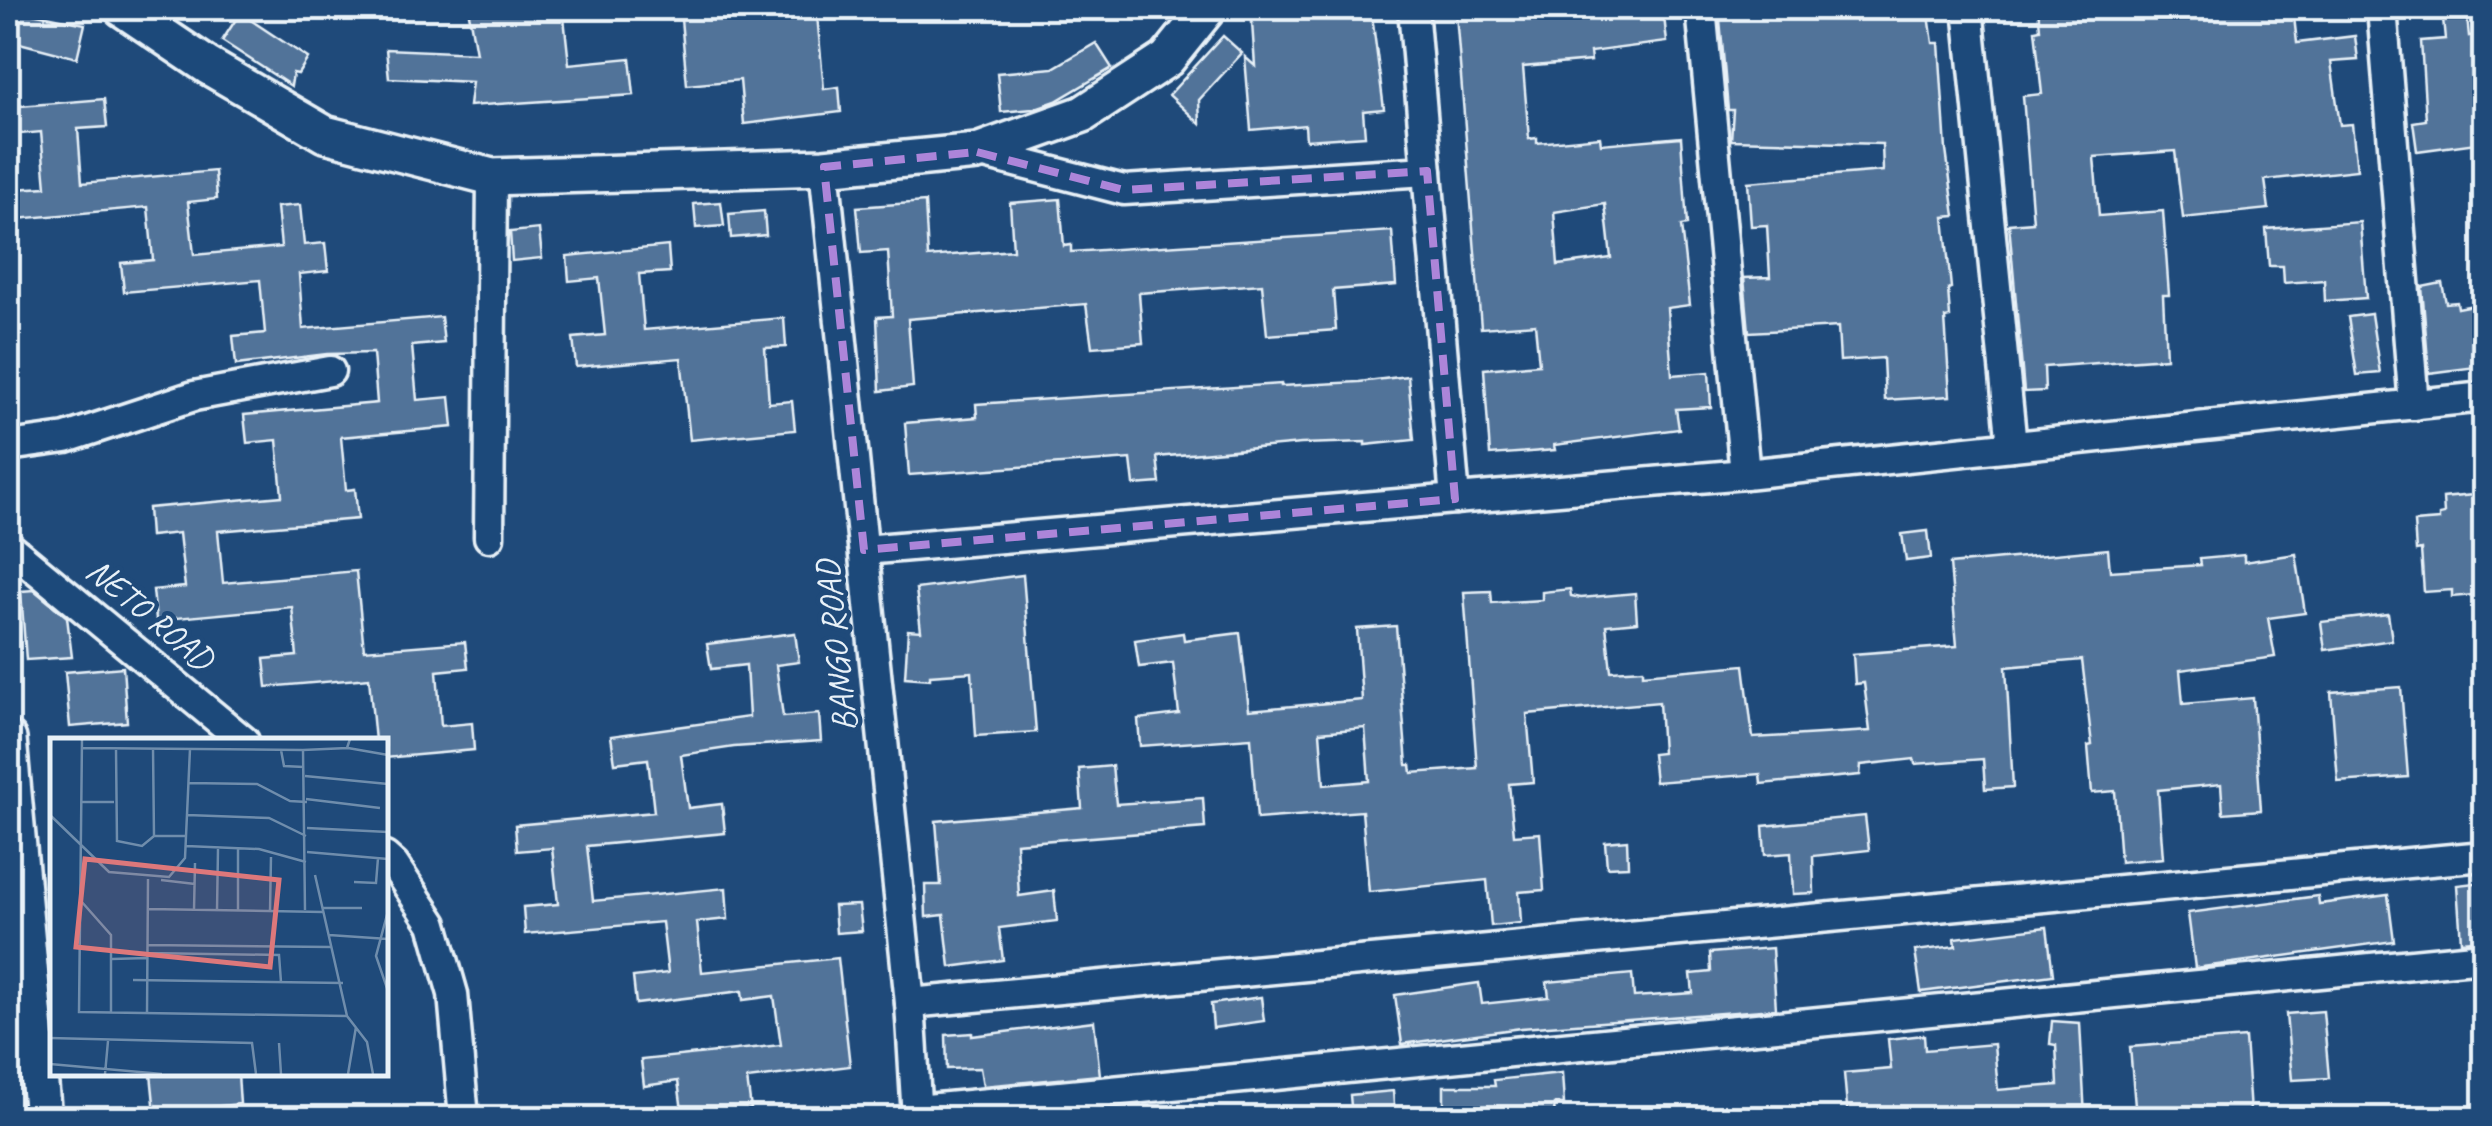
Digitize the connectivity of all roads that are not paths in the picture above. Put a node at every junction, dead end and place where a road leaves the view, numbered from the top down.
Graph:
1 (122, 8) edge
2 (1208, 8) edge
3 (1413, 8) edge
4 (1700, 8) edge
5 (1968, 8) edge
6 (2382, 8) edge
7 (977, 152) junction
8 (824, 167) junction
9 (1427, 171) junction
10 (492, 177) junction
11 (330, 371) dead end
12 (2484, 397) edge
13 (2414, 405) junction
14 (8, 446) edge
15 (2012, 446) junction
16 (1745, 474) junction
17 (1455, 499) junction
18 (489, 536) dead end
19 (8, 546) edge
20 (864, 550) junction
21 (240, 738) edge
22 (8, 739) edge
23 (2484, 856) edge
24 (388, 860) edge
25 (2484, 957) edge
26 (910, 1003) junction
27 (917, 1114) edge
28 (42, 1118) edge
29 (464, 1118) edge

1 - 10 street
2 - 7 street
3 - 9 street
4 - 16 street
5 - 15 street
6 - 13 street
7 - 8 street
7 - 9 street
8 - 10 street
8 - 20 street, BANGO ROAD
9 - 17 street
10 - 18 street
11 - 14 street
12 - 13 street
13 - 15 street
15 - 16 street
16 - 17 street
17 - 20 street
19 - 21 street, NETO ROAD
20 - 26 street, BANGO ROAD
22 - 28 street
23 - 26 street
24 - 29 street
25 - 27 street
26 - 27 street, BANGO ROAD

